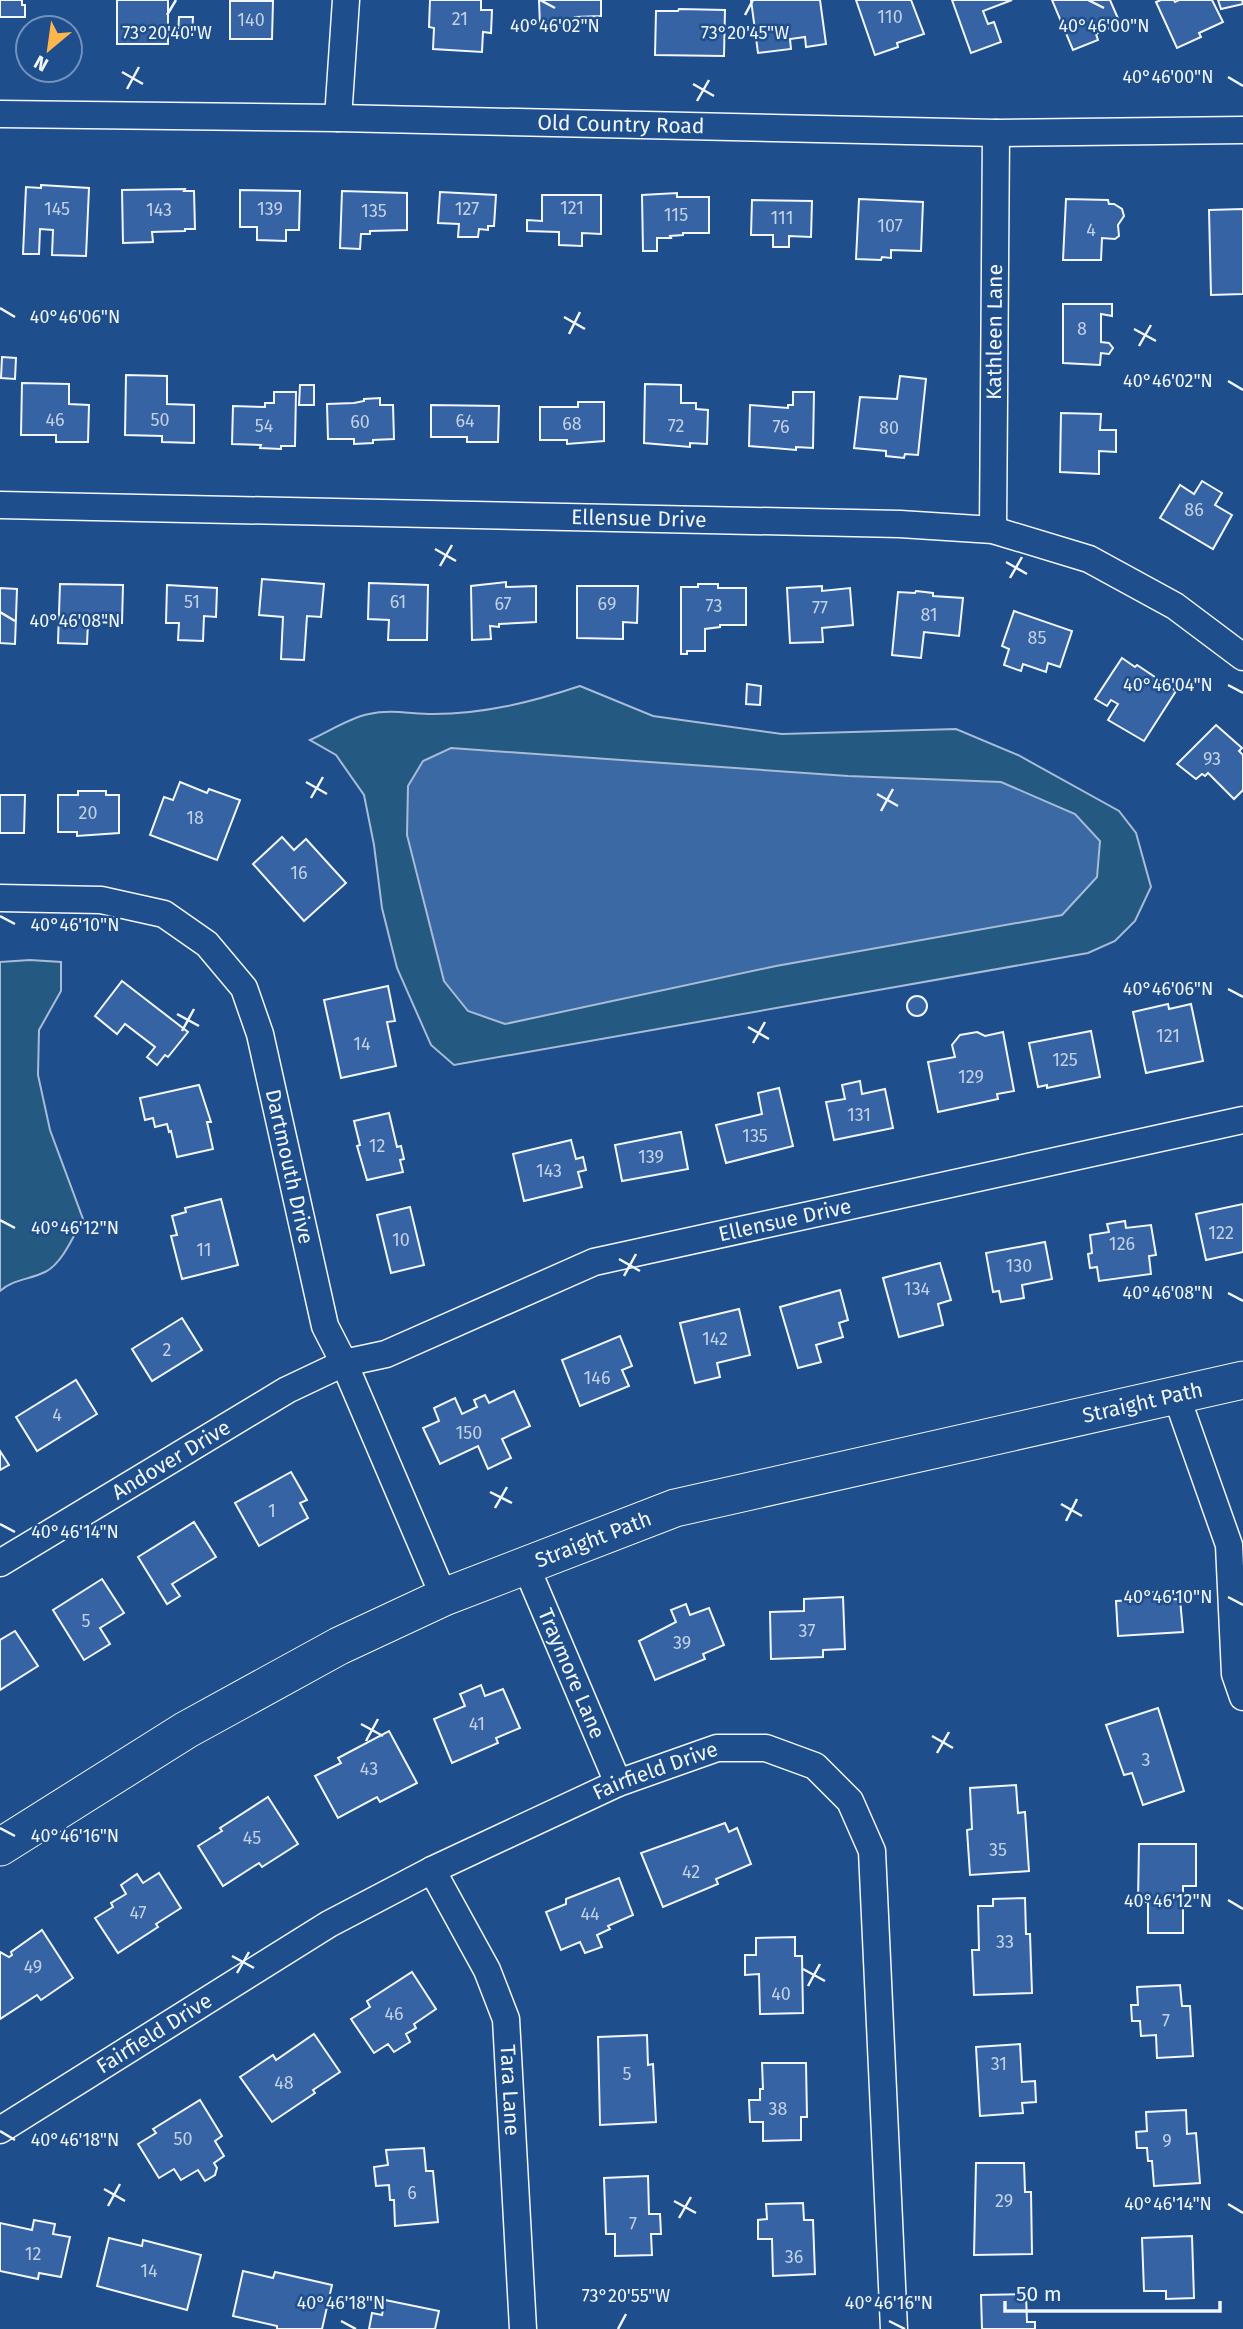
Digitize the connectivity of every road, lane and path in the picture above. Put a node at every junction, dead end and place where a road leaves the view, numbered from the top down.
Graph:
1 (346, 0) edge
2 (0, 114) edge
3 (338, 118) junction
4 (1243, 130) edge
5 (996, 133) junction
6 (0, 505) edge
7 (993, 530) junction
8 (1243, 657) edge
9 (0, 898) edge
10 (1243, 1120) edge
11 (344, 1363) junction
12 (1243, 1380) edge
13 (1176, 1395) junction
14 (0, 1563) edge
15 (525, 1564) junction
16 (444, 1597) junction
17 (1243, 1697) edge
18 (618, 1783) junction
19 (0, 1847) edge
20 (432, 1870) junction
21 (0, 2130) edge
22 (523, 2329) edge
23 (894, 2329) edge

1 - 3 street
2 - 3 street, Old Country Road
3 - 5 street, Old Country Road
4 - 5 street, Old Country Road
5 - 7 street, Kathleen Lane
6 - 7 street, Ellensue Drive
7 - 8 street, Ellensue Drive
9 - 11 street, Dartmouth Drive
10 - 11 street, Ellensue Drive
11 - 14 street, Andover Drive
11 - 16 street, Dartmouth Drive
12 - 13 main road, Straight Path
13 - 15 main road, Straight Path
13 - 17 street
15 - 16 main road, Straight Path
15 - 18 street, Traymore Lane
16 - 19 main road, Straight Path
18 - 20 street, Fairfield Drive
18 - 23 street, Fairfield Drive
20 - 21 street, Fairfield Drive
20 - 22 street, Tara Lane

